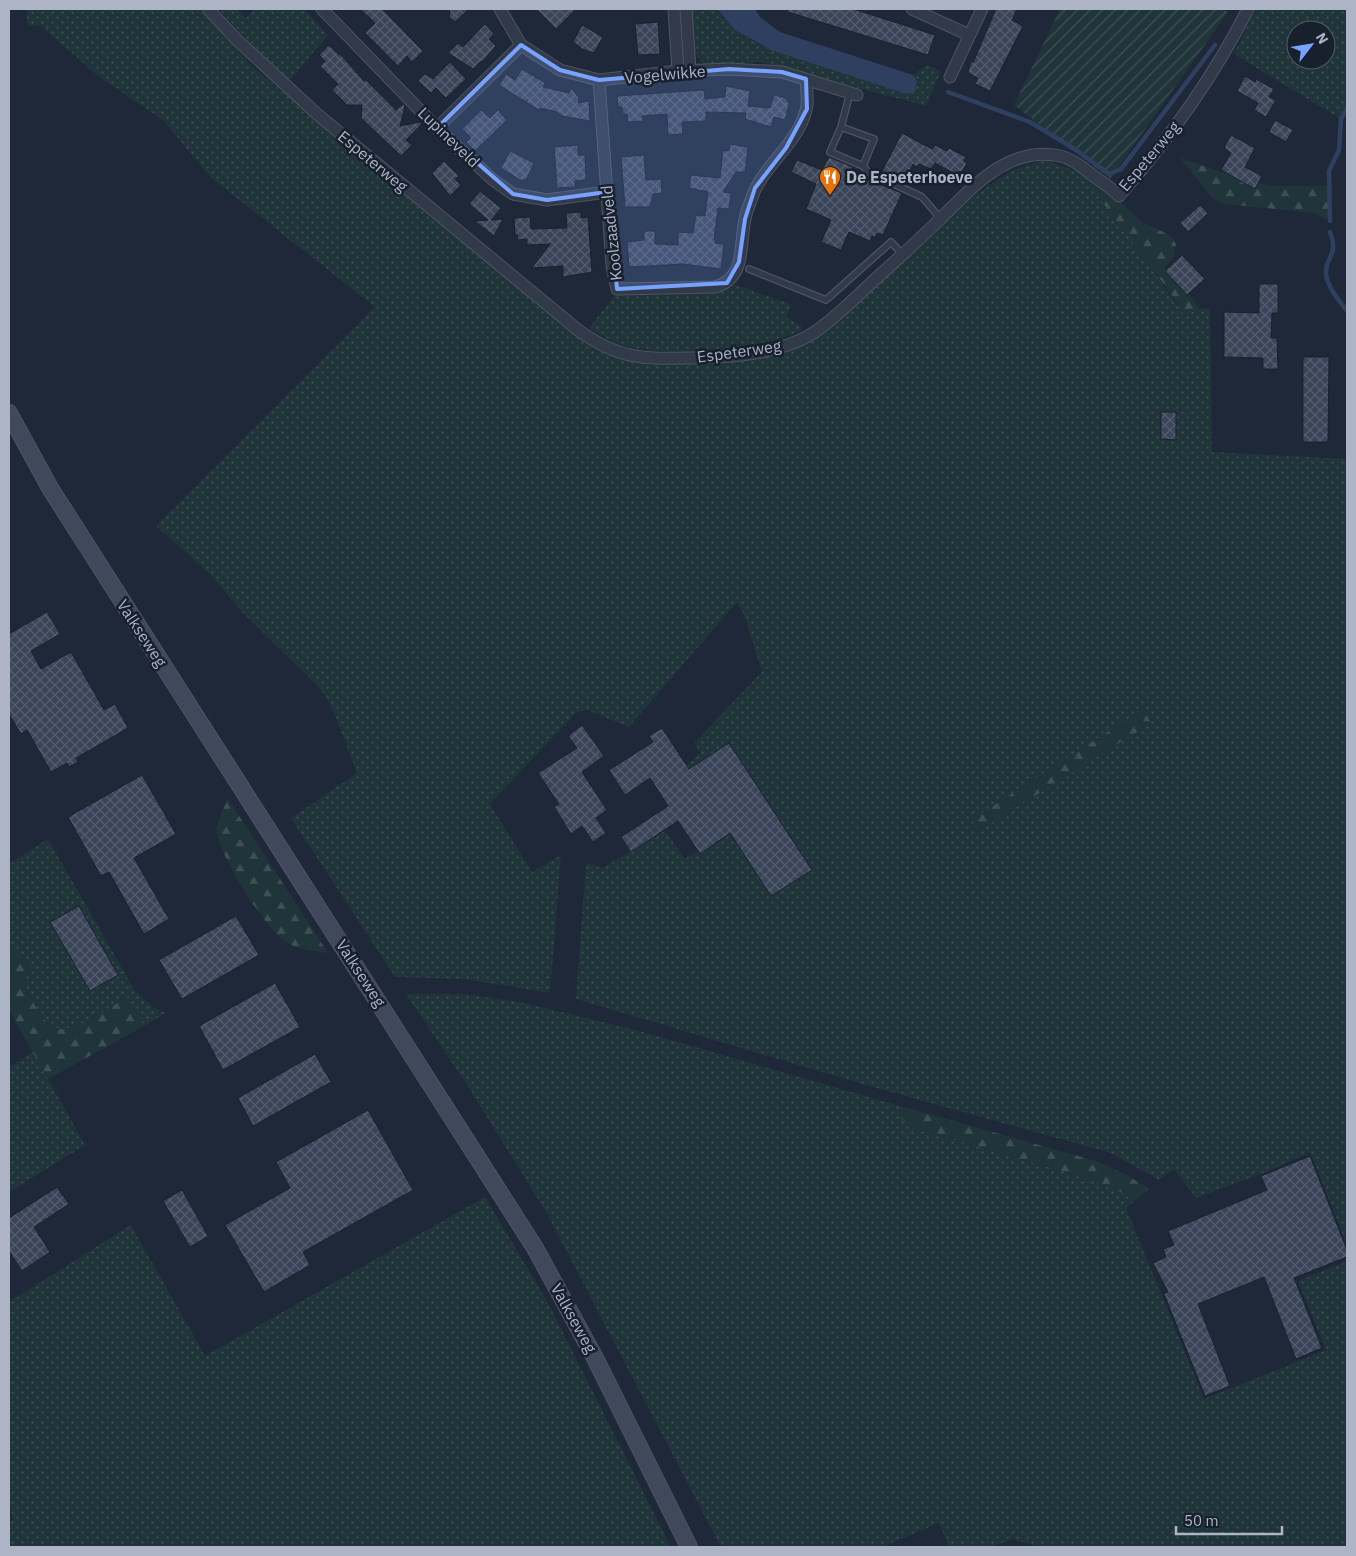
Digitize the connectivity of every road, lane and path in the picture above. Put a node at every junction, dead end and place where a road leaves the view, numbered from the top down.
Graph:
1 (208, 9) edge
2 (322, 9) edge
3 (500, 9) edge
4 (674, 9) edge
5 (686, 9) edge
6 (912, 9) edge
7 (982, 9) edge
8 (1248, 9) edge
9 (969, 35) junction
10 (521, 45) junction
11 (690, 70) junction
12 (678, 71) junction
13 (950, 77) dead end
14 (806, 79) junction
15 (599, 80) junction
16 (853, 94) joint
17 (841, 127) junction
18 (438, 128) junction
19 (863, 166) junction
20 (607, 192) junction
21 (941, 219) junction
22 (902, 254) junction
23 (749, 269) dead end
24 (9, 413) edge
25 (689, 1547) edge

1 - 22 street, Espeterweg
2 - 18 street, Lupineveld
3 - 10 street, Vogelwikke
4 - 12 street
5 - 11 street
6 - 9 street
7 - 9 street
8 - 21 street, Espeterweg
9 - 13 street
10 - 15 street, Vogelwikke
10 - 18 street
11 - 12 street, Vogelwikke
11 - 14 street, Vogelwikke
12 - 15 street, Vogelwikke
14 - 16 street, Vogelwikke
14 - 20 street, Koolzaadveld
15 - 20 street, Koolzaadveld
16 - 17 lane
17 - 19 lane
17 - 19 lane
18 - 20 street, Lupineveld
19 - 21 lane
21 - 22 street, Espeterweg
22 - 23 lane
24 - 25 main road, Valkseweg

